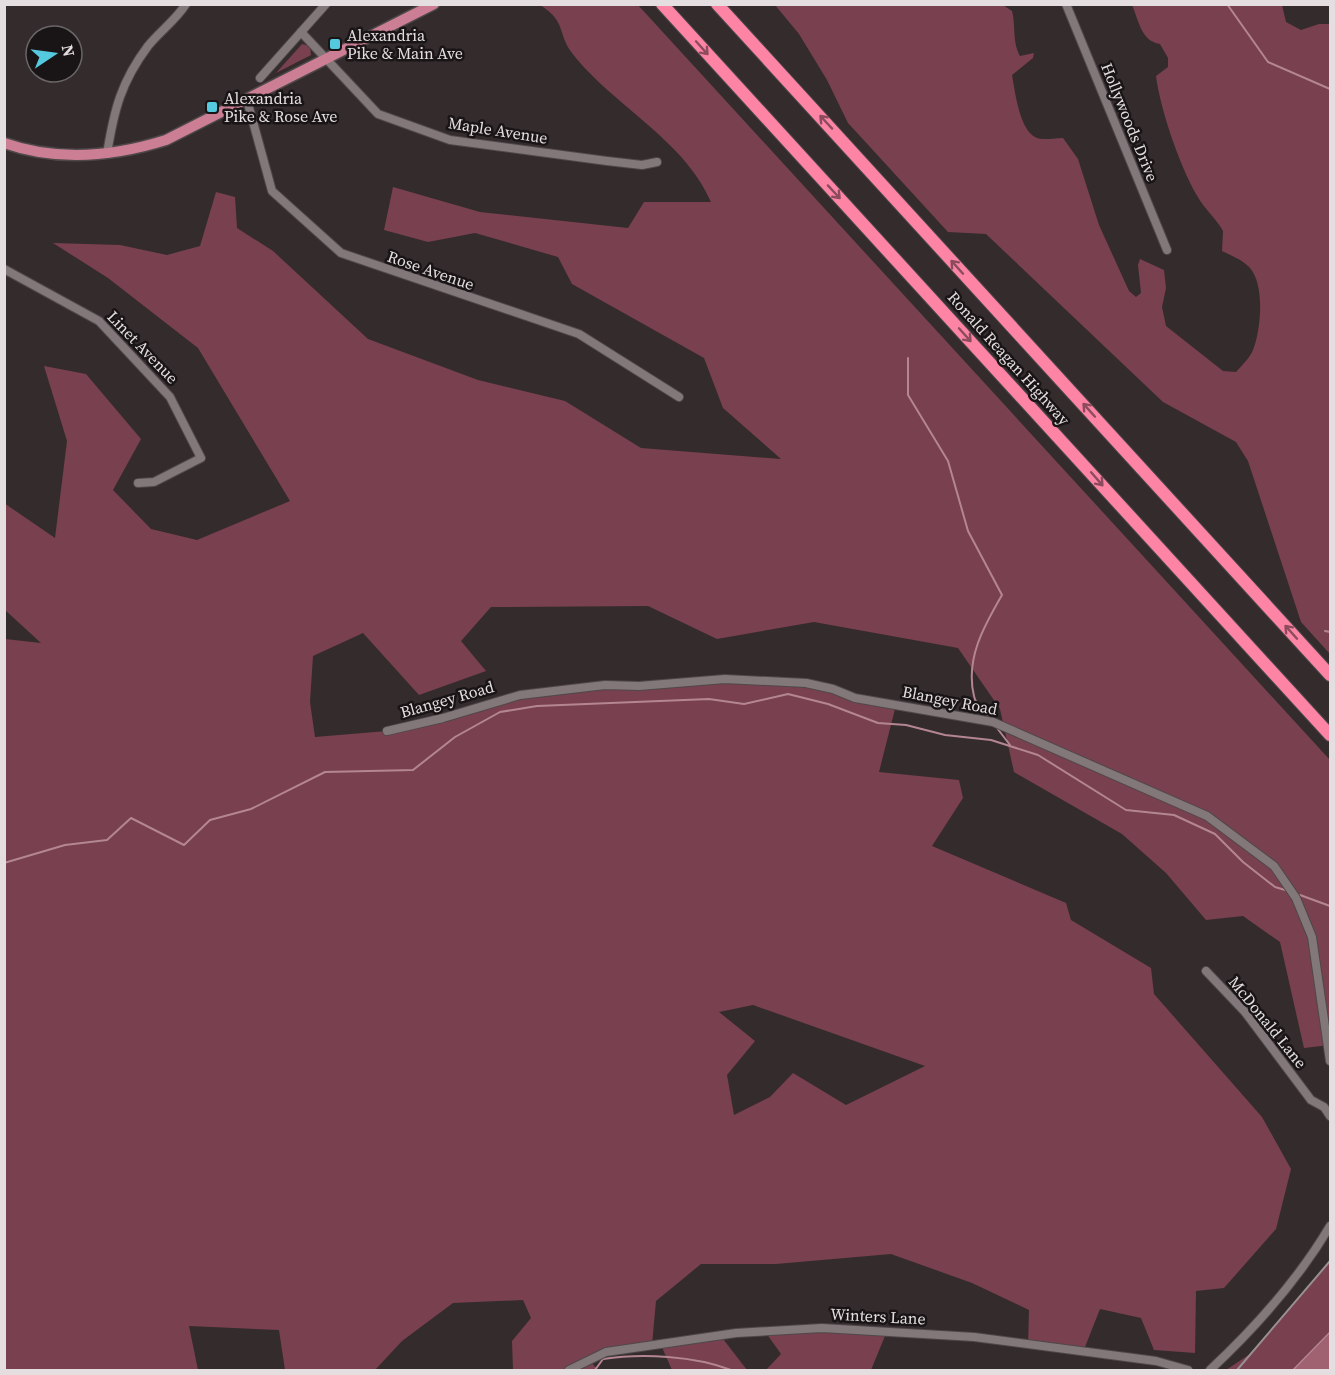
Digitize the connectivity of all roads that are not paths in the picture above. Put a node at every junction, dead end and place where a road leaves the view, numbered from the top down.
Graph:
1 (186, 4) edge
2 (326, 4) edge
3 (434, 4) edge
4 (663, 4) edge
5 (717, 4) edge
6 (1066, 4) edge
7 (301, 32) junction
8 (328, 58) junction
9 (260, 78) dead end
10 (247, 99) junction
11 (4, 143) edge
12 (107, 154) junction
13 (657, 162) dead end
14 (1167, 250) dead end
15 (4, 269) edge
16 (680, 397) dead end
17 (138, 483) dead end
18 (1330, 675) edge
19 (387, 731) dead end
20 (1330, 735) edge
21 (1206, 971) dead end
22 (1330, 1061) edge
23 (1330, 1116) edge
24 (1330, 1226) edge
25 (569, 1371) edge
26 (1188, 1371) edge
27 (1210, 1371) edge

1 - 12 street
2 - 7 street
3 - 8 main road
4 -> 20 highway, Ronald Reagan Highway
18 -> 5 highway, Ronald Reagan Highway
6 - 14 street, Hollywoods Drive
7 - 8 street, Maple Avenue
7 - 9 street
8 - 10 main road
8 - 13 street, Maple Avenue
10 - 12 main road
10 - 16 street, Rose Avenue
11 - 12 main road
15 - 17 street, Linet Avenue
19 - 22 street, Blangey Road
21 - 23 street, McDonald Lane
24 - 27 street
25 - 26 street, Winters Lane

